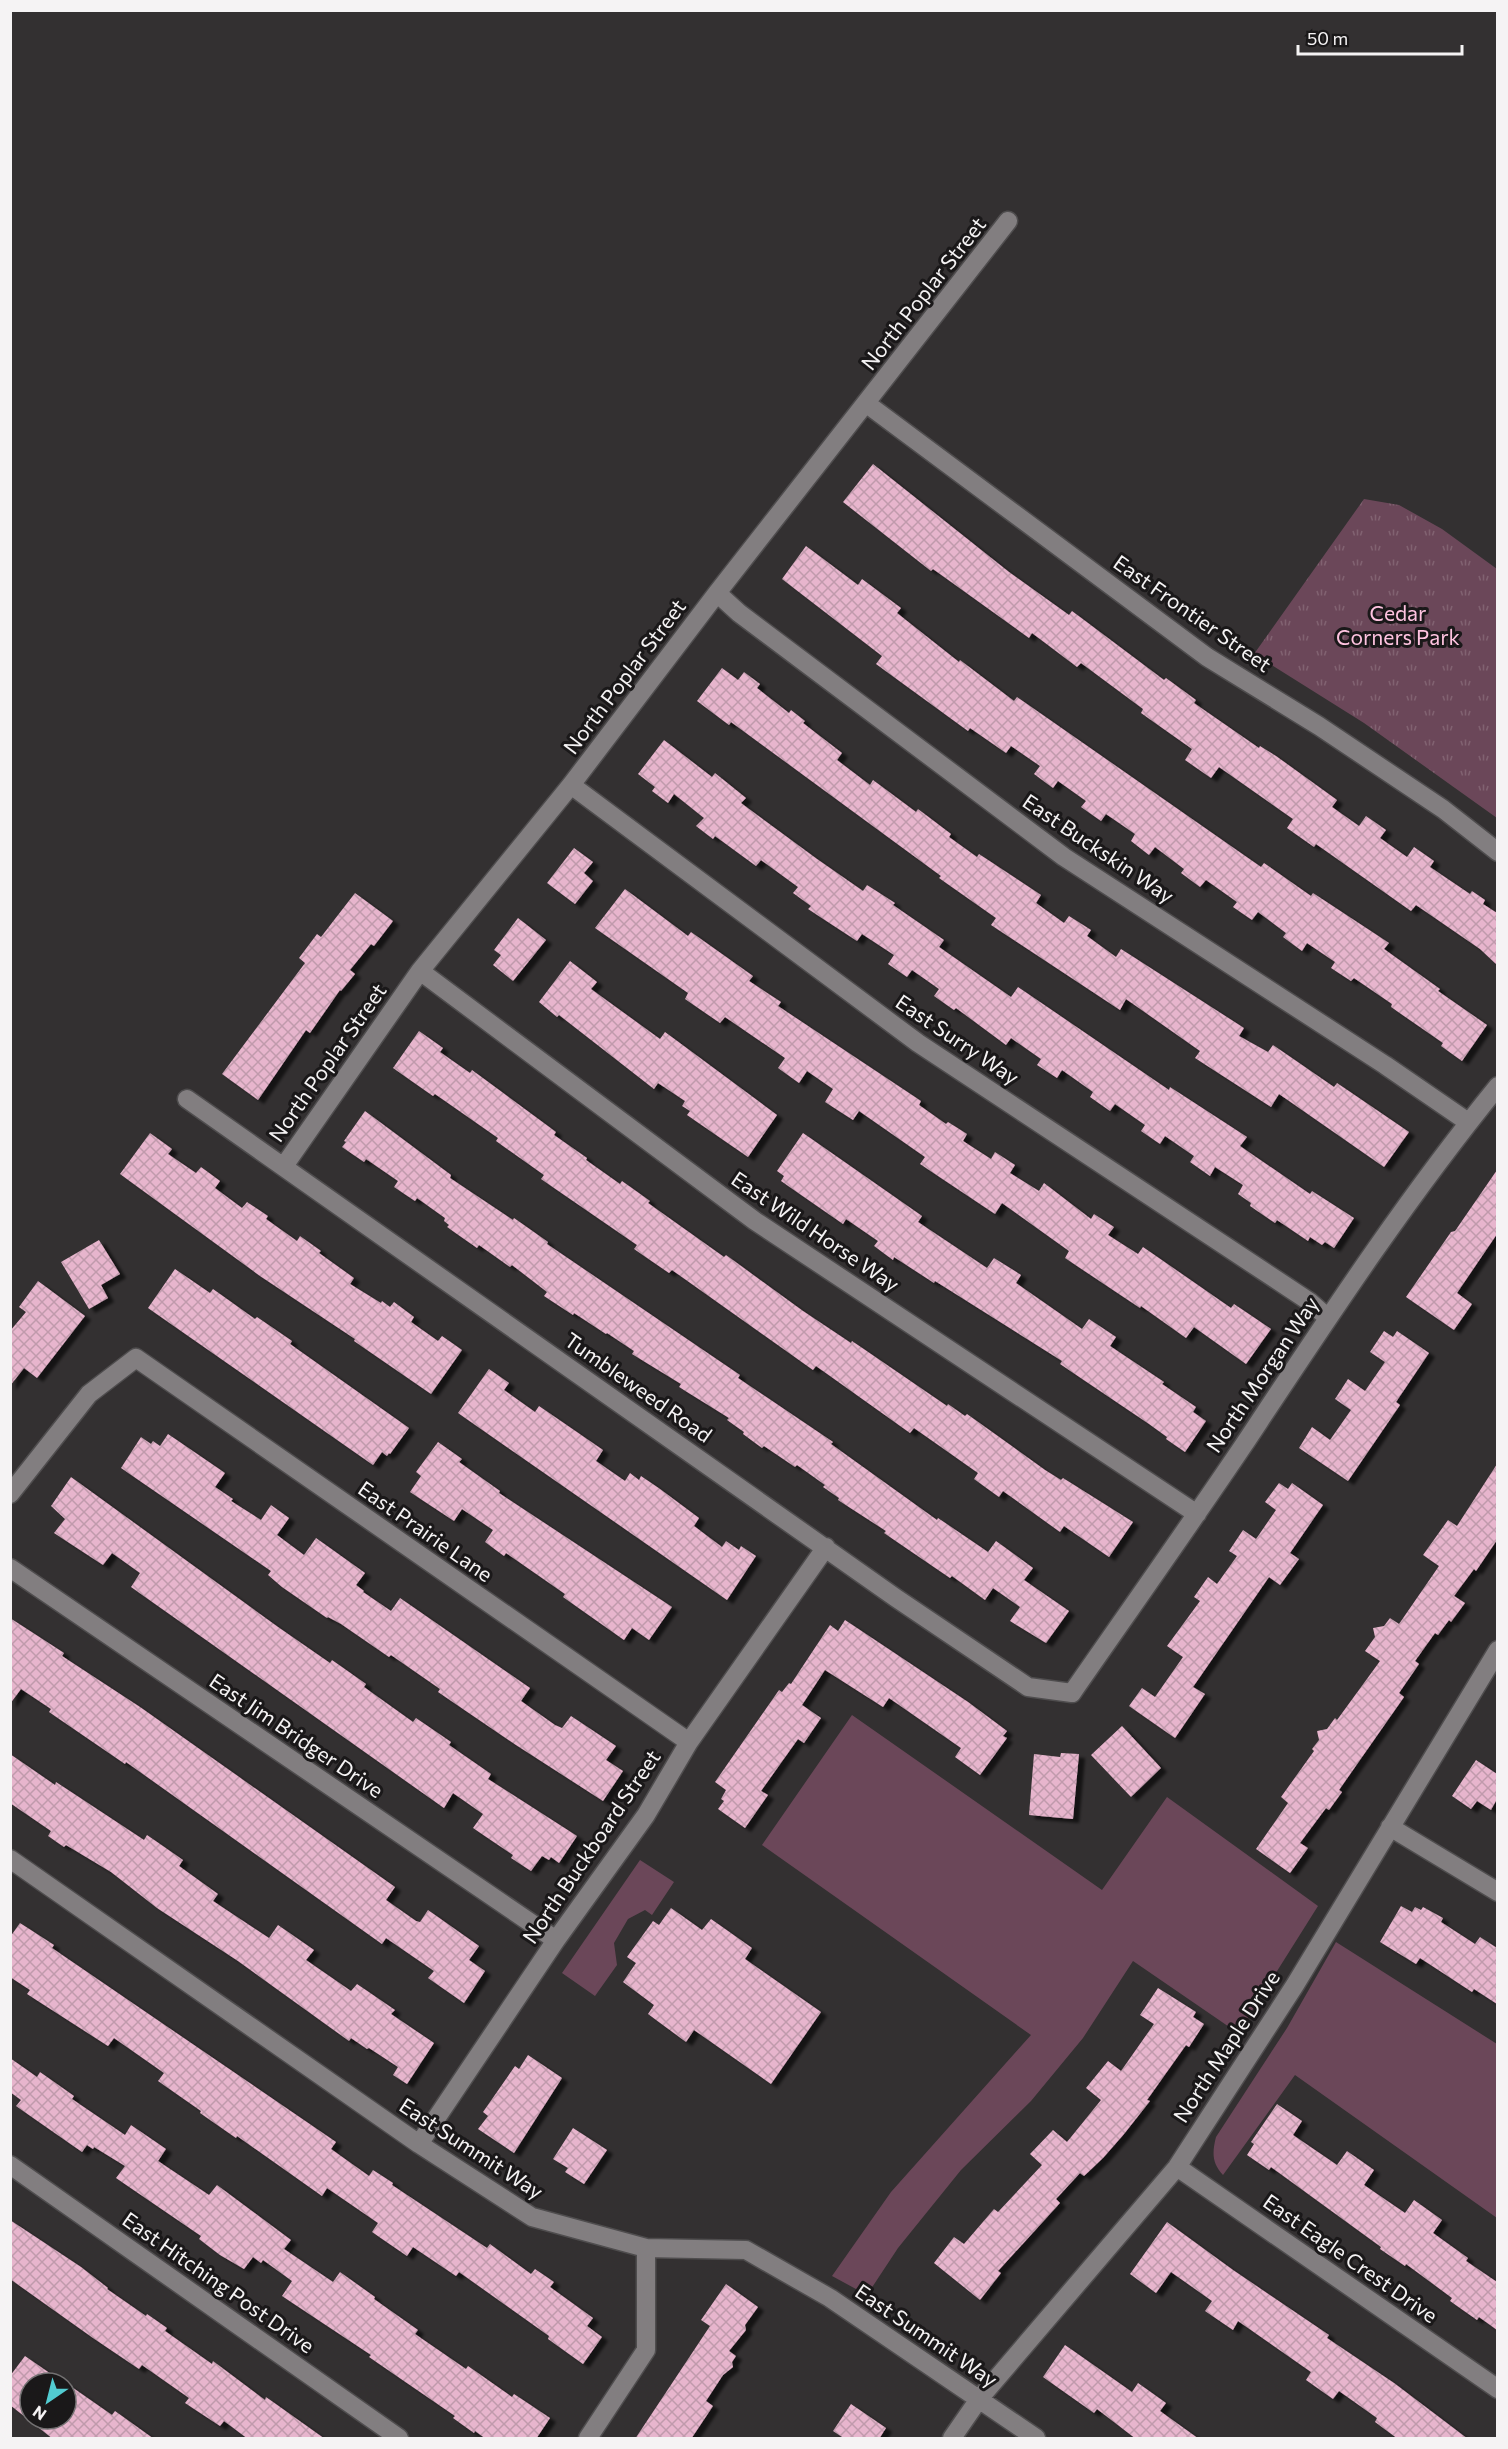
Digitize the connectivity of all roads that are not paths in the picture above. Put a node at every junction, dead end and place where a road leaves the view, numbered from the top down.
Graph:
1 (1008, 220) dead end
2 (867, 404) junction
3 (717, 593) junction
4 (571, 785) junction
5 (1497, 852) edge
6 (420, 971) junction
7 (1497, 1086) edge
8 (187, 1099) dead end
9 (1468, 1122) junction
10 (284, 1166) junction
11 (1329, 1318) junction
12 (10, 1494) edge
13 (1197, 1514) junction
14 (826, 1547) junction
15 (10, 1568) edge
16 (1497, 1650) edge
17 (1072, 1693) joint
18 (688, 1742) junction
19 (1390, 1827) junction
20 (10, 1859) edge
21 (1497, 1892) edge
22 (556, 1940) junction
23 (419, 2144) junction
24 (10, 2165) edge
25 (1177, 2167) junction
26 (646, 2248) junction
27 (1497, 2389) edge
28 (979, 2399) junction
29 (399, 2439) edge
30 (588, 2439) edge
31 (952, 2439) edge
32 (1035, 2439) edge

1 - 2 street, North Poplar Street
2 - 3 street, North Poplar Street
2 - 5 street, East Frontier Street
3 - 4 street, North Poplar Street
3 - 9 street, East Buckskin Way
4 - 6 street, North Poplar Street
4 - 11 street, East Surry Way
6 - 10 street, North Poplar Street
6 - 13 street, East Wild Horse Way
7 - 9 street, North Morgan Way
8 - 10 street, Tumbleweed Road
9 - 11 street, North Morgan Way
10 - 14 street, Tumbleweed Road
11 - 13 street, North Morgan Way
12 - 18 street, East Prairie Lane
13 - 17 street, North Morgan Way
14 - 17 street, Tumbleweed Road
14 - 18 street, North Buckboard Street
15 - 22 street, East Jim Bridger Drive
16 - 19 street, North Maple Drive
18 - 22 street, North Buckboard Street
19 - 21 street
19 - 25 street, North Maple Drive
20 - 23 street, East Summit Way
22 - 23 street, North Buckboard Street
23 - 26 street, East Summit Way
24 - 29 street, East Hitching Post Drive
25 - 27 street, East Eagle Crest Drive
25 - 28 street, North Maple Drive
26 - 28 street, East Summit Way
26 - 30 street
28 - 31 street, North Maple Drive
28 - 32 street, East Summit Way

